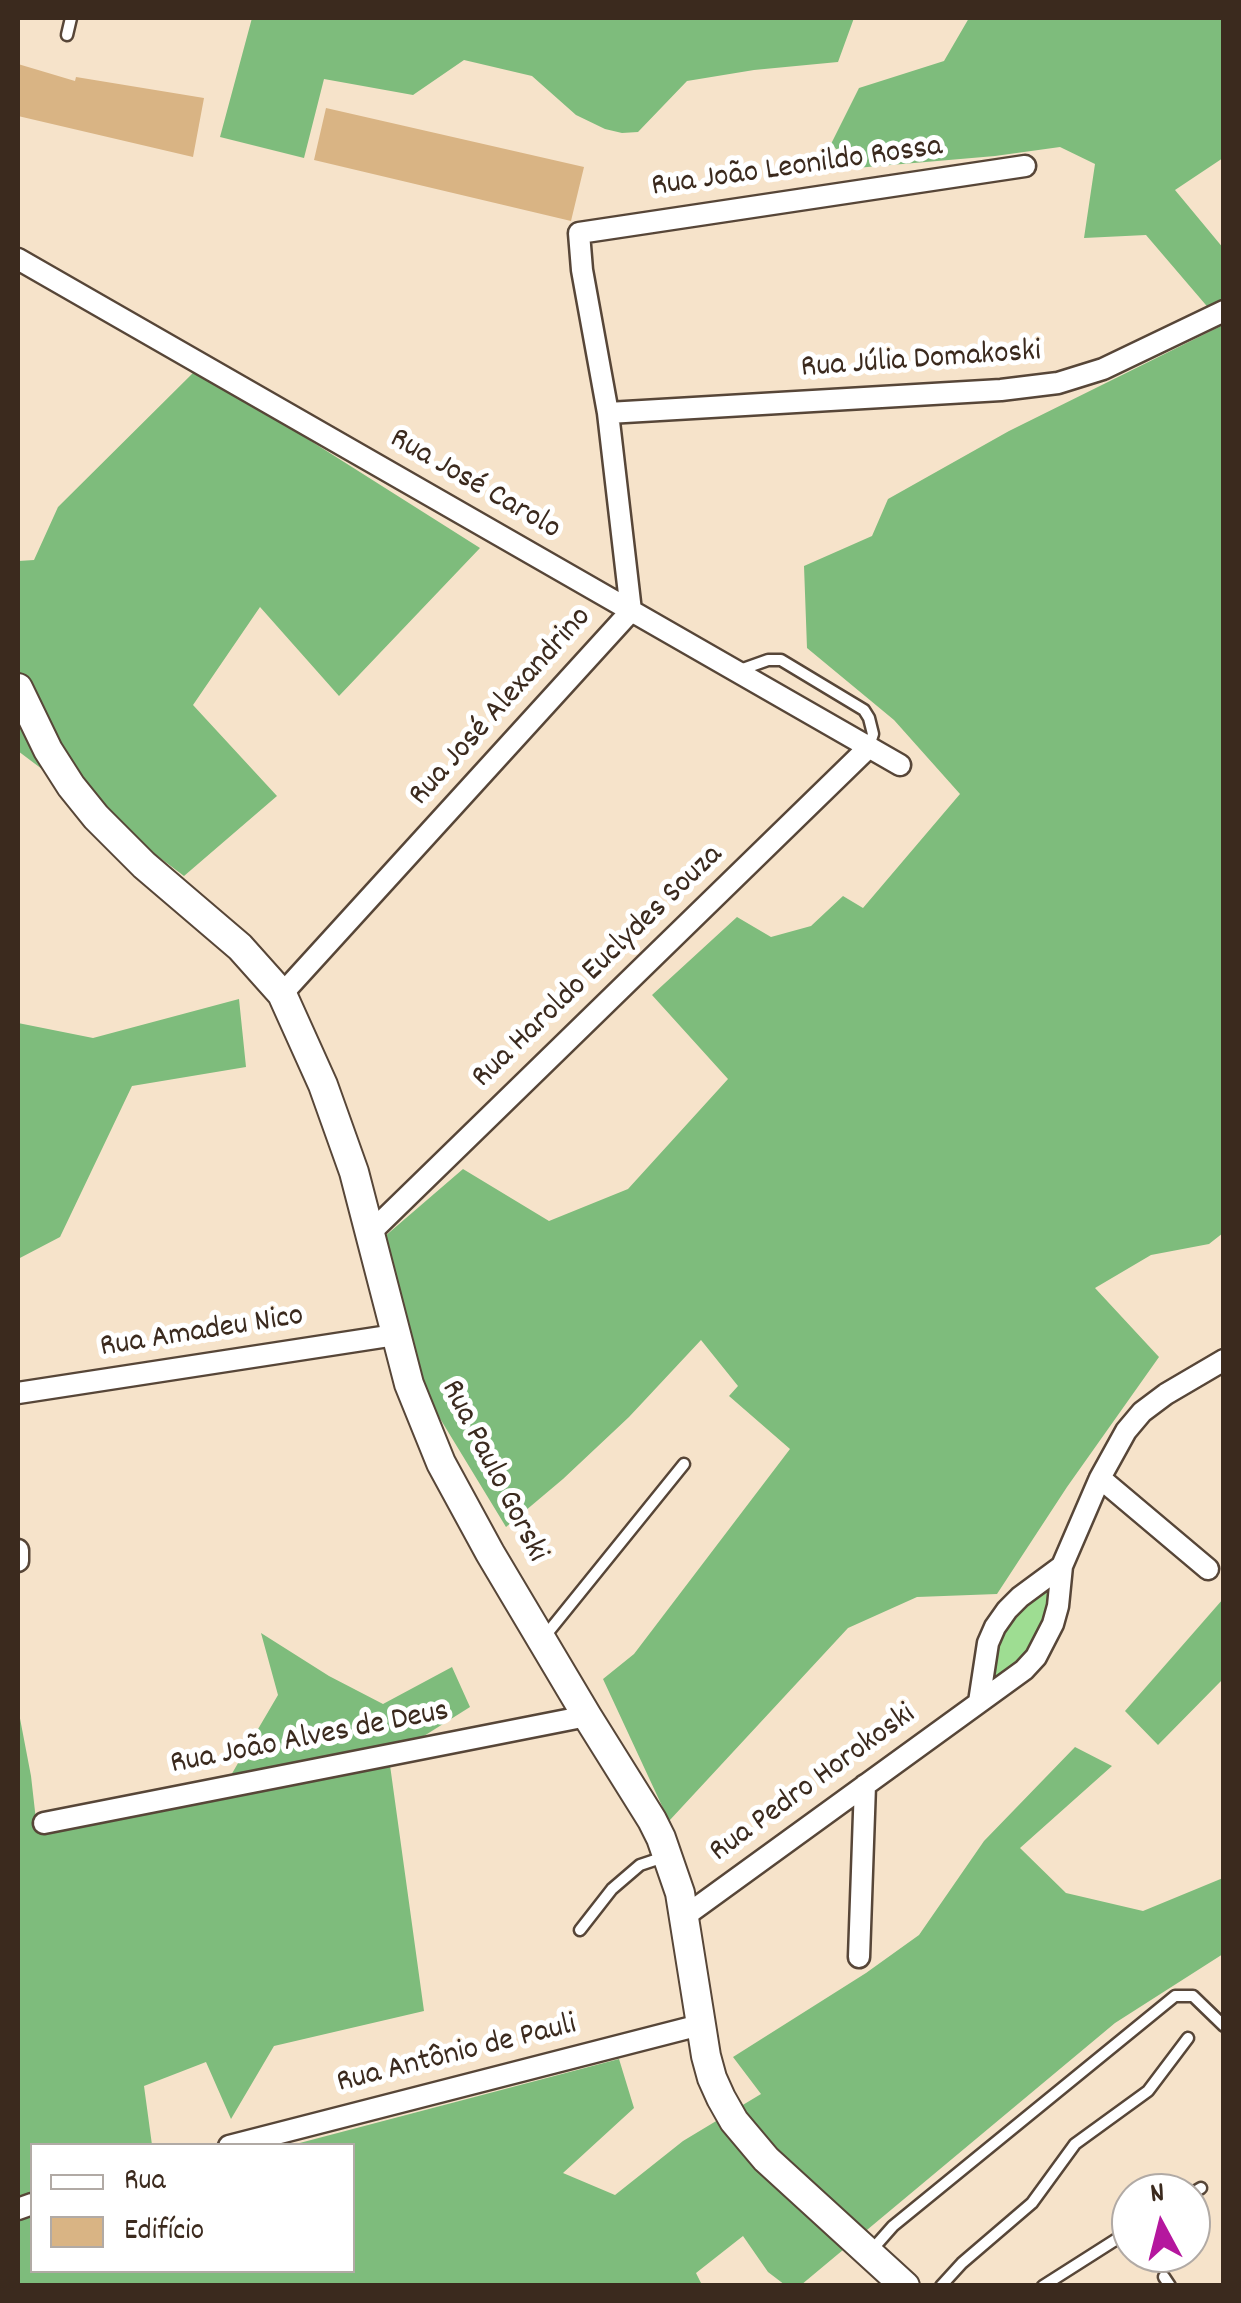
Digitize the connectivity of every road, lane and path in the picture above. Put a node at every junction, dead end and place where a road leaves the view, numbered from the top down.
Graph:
1 (71, 18) edge
2 (66, 35) dead end
3 (1024, 166) dead end
4 (579, 233) joint
5 (18, 258) edge
6 (1224, 311) edge
7 (608, 412) junction
8 (631, 611) junction
9 (737, 672) junction
10 (18, 688) edge
11 (868, 747) junction
12 (900, 765) dead end
13 (282, 994) junction
14 (371, 1232) junction
15 (395, 1335) junction
16 (1224, 1360) edge
17 (18, 1392) edge
18 (684, 1464) dead end
19 (1100, 1478) junction
20 (18, 1550) edge
21 (18, 1561) edge
22 (1062, 1566) junction
23 (1208, 1570) dead end
24 (542, 1640) junction
25 (978, 1702) junction
26 (586, 1716) junction
27 (865, 1786) junction
28 (44, 1823) dead end
29 (668, 1856) junction
30 (685, 1916) junction
31 (580, 1930) dead end
32 (859, 1957) dead end
33 (700, 2026) junction
34 (1224, 2026) edge
35 (1188, 2038) dead end
36 (241, 2143) edge
37 (1111, 2243) edge
38 (869, 2252) junction
39 (905, 2286) edge
40 (941, 2286) edge
41 (1043, 2286) edge

1 - 2 lane
3 - 4 street, Rua João Leonildo Rossa
4 - 7 street, Rua José Alexandrino
5 - 8 street, Rua José Carolo
6 - 7 street, Rua Júlia Domakoski
7 - 8 street, Rua José Alexandrino
8 - 9 street, Rua José Carolo
8 - 13 street, Rua José Alexandrino
9 - 11 street, Rua José Carolo
9 - 11 lane
10 - 13 street, Rua Paulo Gorski
11 - 12 street, Rua José Carolo
11 - 14 street, Rua Haroldo Euclydes Souza
13 - 14 street, Rua Paulo Gorski
14 - 15 street, Rua Paulo Gorski
15 - 17 street, Rua Amadeu Nico
15 - 24 street, Rua Paulo Gorski
16 - 19 street, Rua Pedro Horokoski
18 - 24 lane
19 - 22 street, Rua Pedro Horokoski
19 - 23 street
20 - 21 street
22 - 25 street
22 - 25 street, Rua Pedro Horokoski
24 - 26 street, Rua Paulo Gorski
25 - 27 street, Rua Pedro Horokoski
26 - 28 street, Rua João Alves de Deus
26 - 29 street, Rua Paulo Gorski
27 - 30 street, Rua Pedro Horokoski
27 - 32 street
29 - 30 street, Rua Paulo Gorski
29 - 31 lane
30 - 33 street, Rua Paulo Gorski
33 - 36 street, Rua Antônio de Pauli
33 - 38 street, Rua Paulo Gorski
34 - 38 lane
35 - 40 lane
37 - 41 lane
38 - 39 street, Rua Paulo Gorski

